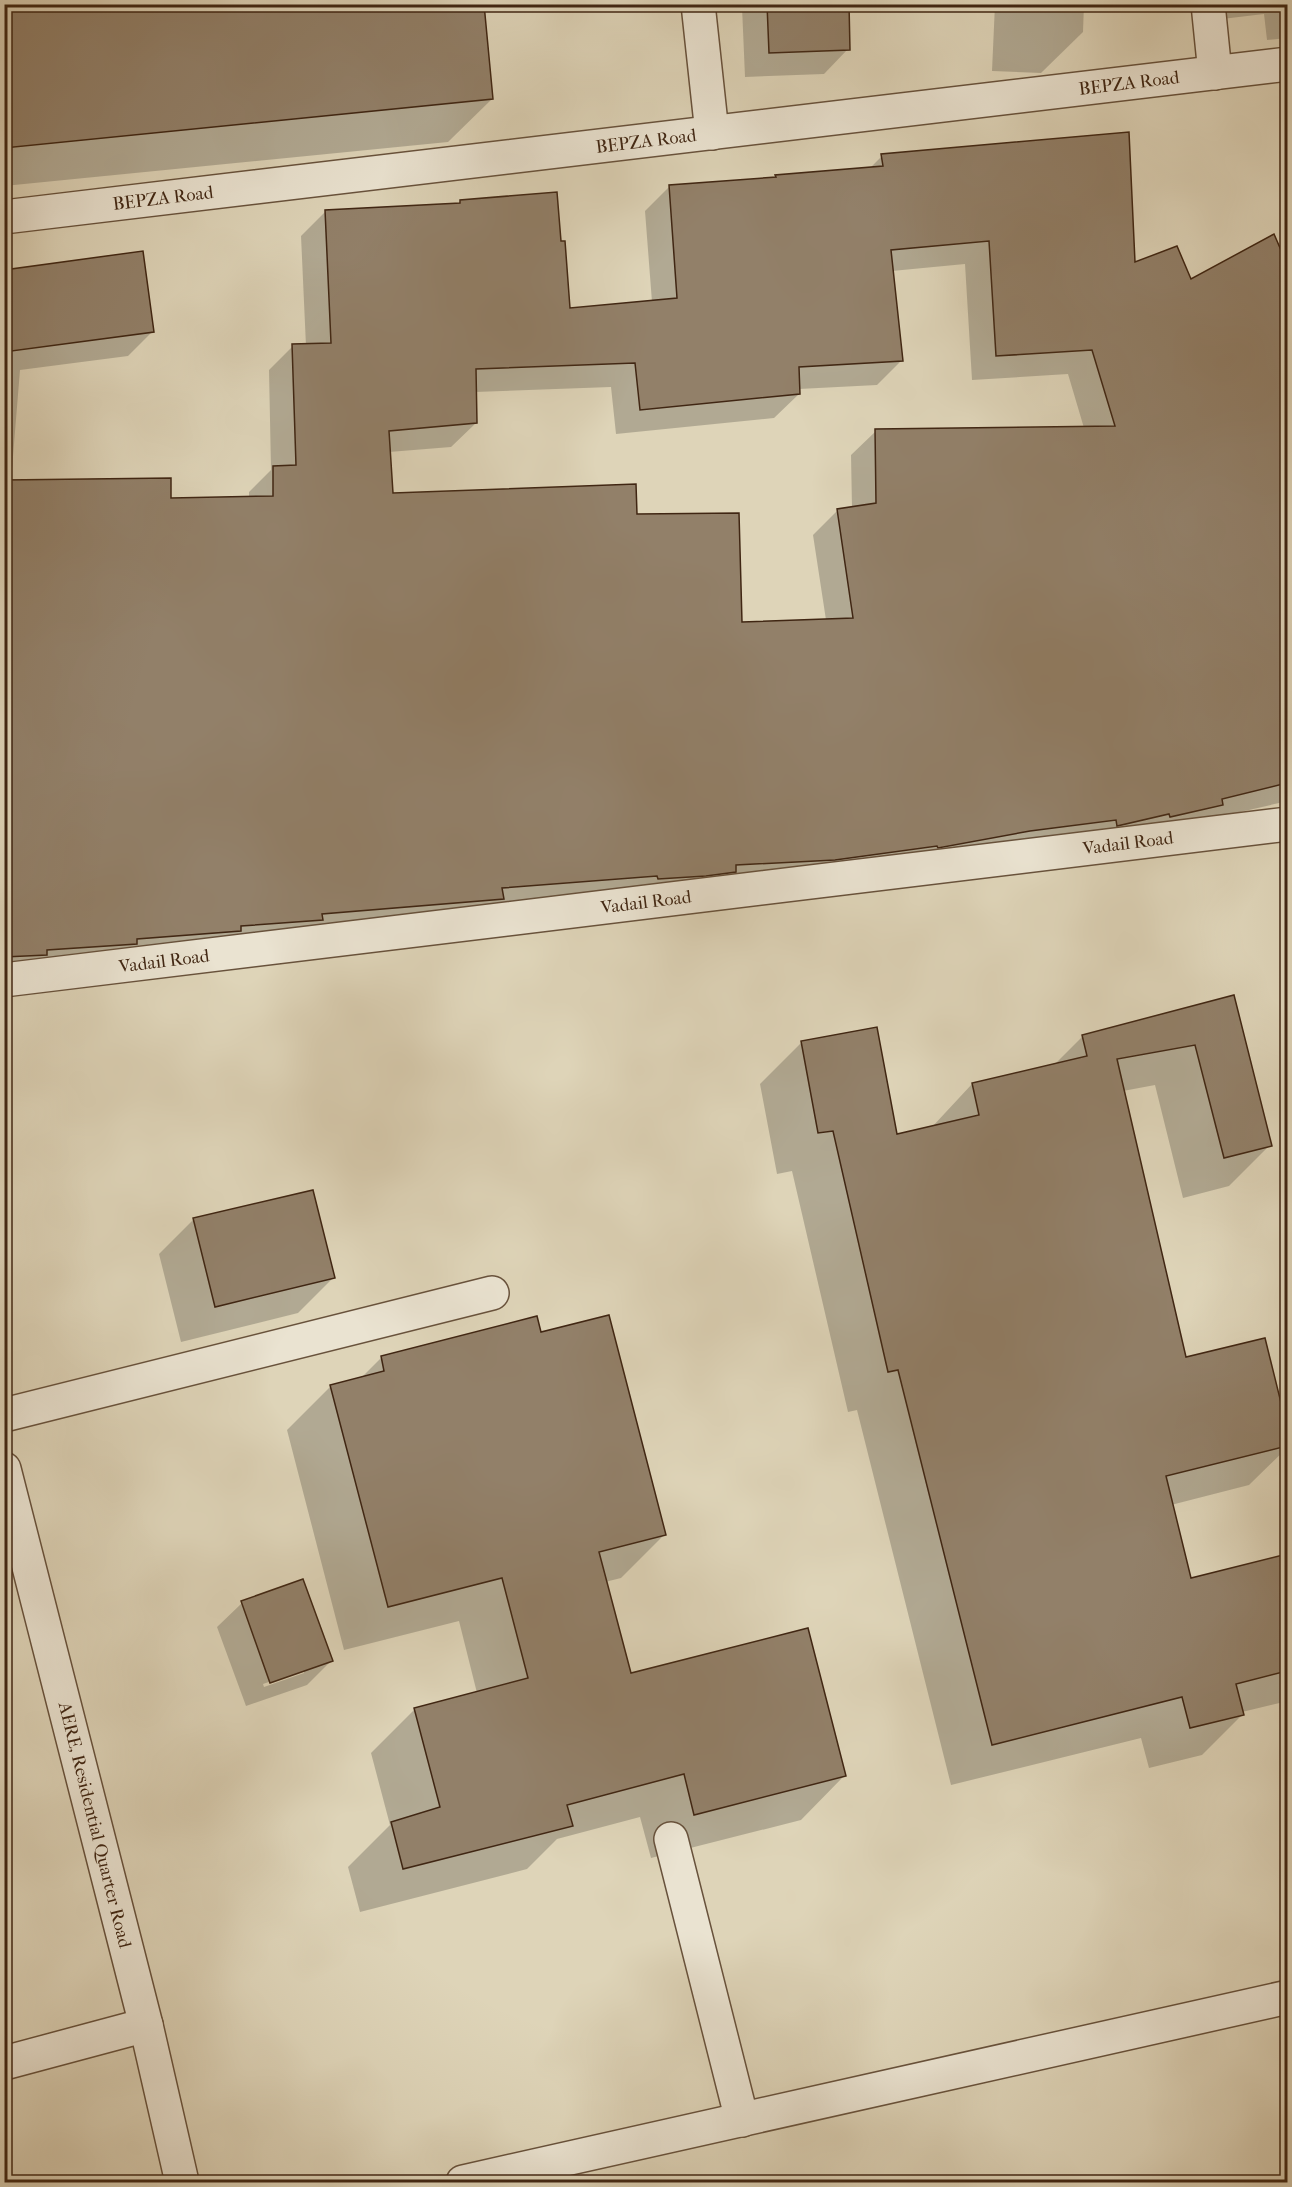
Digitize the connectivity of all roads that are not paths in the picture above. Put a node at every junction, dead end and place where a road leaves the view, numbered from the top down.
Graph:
1 (698, 4) edge
2 (1208, 4) edge
3 (1287, 64) edge
4 (1215, 73) junction
5 (712, 133) junction
6 (4, 217) edge
7 (1287, 824) edge
8 (4, 980) edge
9 (492, 1293) dead end
10 (4, 1415) edge
11 (4, 1469) edge
12 (671, 1839) dead end
13 (1287, 1997) edge
14 (146, 2025) junction
15 (4, 2063) edge
16 (742, 2120) junction
17 (182, 2182) edge
18 (463, 2182) edge

1 - 5 street
2 - 4 street
3 - 4 street, BEPZA Road
4 - 5 street, BEPZA Road
5 - 6 street, BEPZA Road
7 - 8 street, Vadail Road
9 - 10 street
11 - 14 street, AERE, Residential Quarter Road
12 - 16 street
13 - 16 street
14 - 15 street
14 - 17 street, AERE, Residential Quarter Road
16 - 18 street

